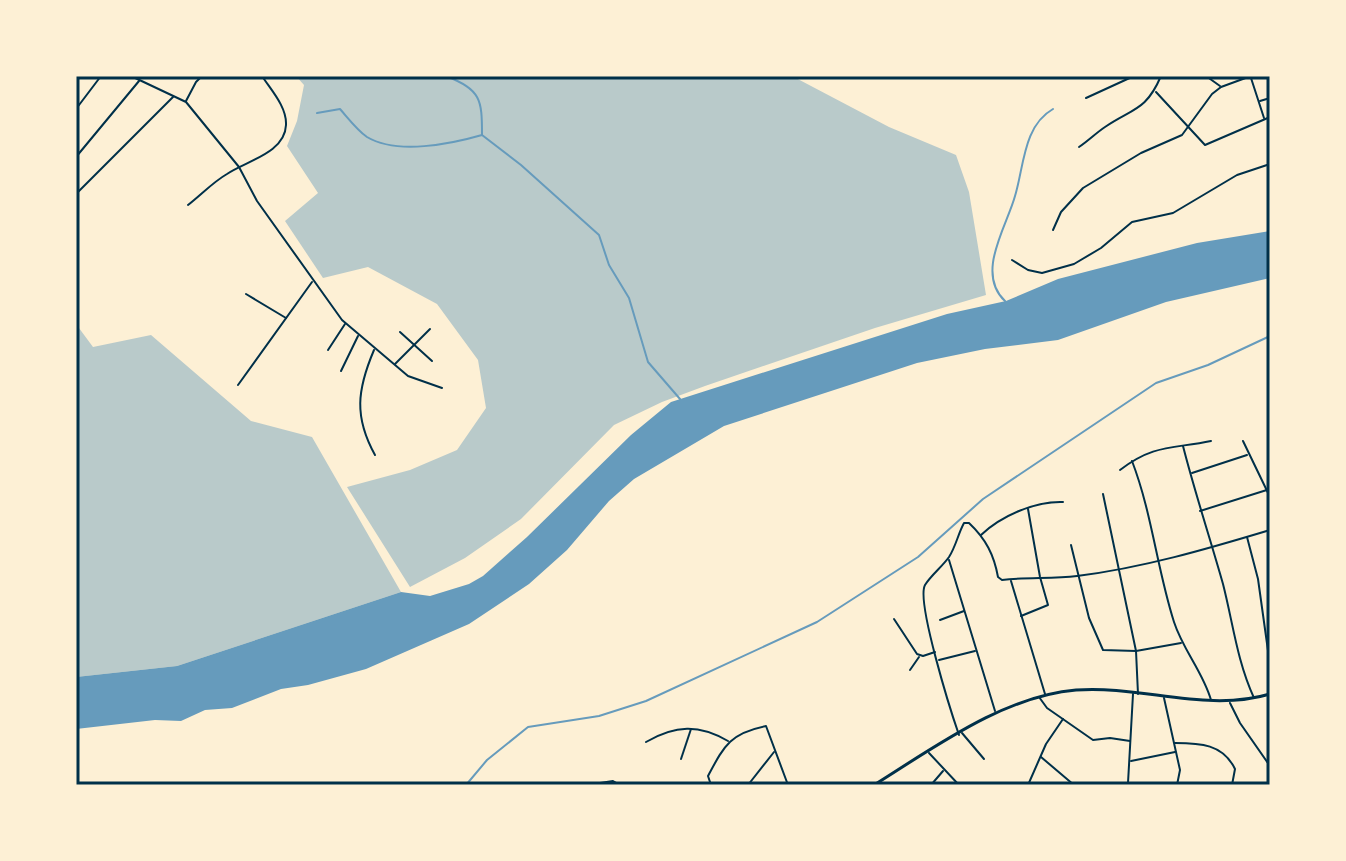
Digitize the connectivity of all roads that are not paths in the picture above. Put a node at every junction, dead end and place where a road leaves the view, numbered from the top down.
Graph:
1 (101, 76) edge
2 (131, 76) edge
3 (202, 76) edge
4 (262, 76) edge
5 (1134, 76) edge
6 (1161, 76) edge
7 (1206, 76) edge
8 (1250, 76) edge
9 (139, 80) junction
10 (1221, 87) junction
11 (1156, 92) junction
12 (174, 96) junction
13 (1086, 98) dead end
14 (1270, 98) edge
15 (186, 102) junction
16 (1259, 102) junction
17 (76, 109) edge
18 (1270, 117) edge
19 (1264, 119) junction
20 (1188, 129) junction
21 (1079, 147) dead end
22 (76, 157) edge
23 (1270, 164) edge
24 (239, 167) junction
25 (76, 194) edge
26 (188, 205) dead end
27 (1053, 230) dead end
28 (1012, 260) dead end
29 (312, 282) junction
30 (246, 294) dead end
31 (286, 318) junction
32 (346, 324) junction
33 (430, 329) dead end
34 (400, 332) dead end
35 (358, 335) junction
36 (414, 345) junction
37 (374, 349) junction
38 (328, 350) dead end
39 (432, 361) dead end
40 (394, 365) junction
41 (341, 371) dead end
42 (238, 385) dead end
43 (442, 388) dead end
44 (1211, 441) dead end
45 (1243, 441) dead end
46 (1183, 446) junction
47 (375, 455) dead end
48 (1248, 455) junction
49 (1132, 461) junction
50 (1120, 470) dead end
51 (1190, 473) junction
52 (1268, 490) edge
53 (1103, 494) dead end
54 (1270, 497) edge
55 (1063, 502) dead end
56 (1028, 509) junction
57 (1200, 511) junction
58 (1270, 530) edge
59 (980, 536) junction
60 (1247, 537) junction
61 (1071, 545) dead end
62 (1211, 548) junction
63 (948, 558) junction
64 (1159, 559) junction
65 (1119, 569) junction
66 (1079, 576) junction
67 (1040, 577) junction
68 (1011, 579) junction
69 (964, 611) junction
70 (1021, 616) junction
71 (894, 619) dead end
72 (940, 620) dead end
73 (1183, 643) junction
74 (976, 650) junction
75 (936, 651) junction
76 (1136, 651) junction
77 (919, 656) junction
78 (936, 661) junction
79 (1270, 665) edge
80 (910, 670) dead end
81 (1135, 694) junction
82 (1270, 694) edge
83 (1045, 695) junction
84 (1039, 696) junction
85 (1163, 697) junction
86 (1254, 699) junction
87 (1212, 701) junction
88 (1230, 702) junction
89 (995, 712) junction
90 (1064, 718) junction
91 (691, 729) junction
92 (960, 734) junction
93 (730, 741) junction
94 (1130, 741) junction
95 (646, 742) dead end
96 (1174, 743) junction
97 (775, 751) junction
98 (928, 752) junction
99 (1176, 752) junction
100 (1040, 757) junction
101 (681, 759) dead end
102 (984, 759) dead end
103 (1131, 761) junction
104 (1270, 766) edge
105 (944, 770) junction
106 (1128, 783) dead end
107 (587, 785) edge
108 (620, 785) edge
109 (711, 785) edge
110 (748, 785) edge
111 (788, 785) edge
112 (874, 785) edge
113 (931, 785) edge
114 (959, 785) edge
115 (1028, 785) edge
116 (1074, 785) edge
117 (1177, 785) edge
118 (1232, 785) edge

1 - 17 street
2 - 9 street
3 - 15 street
4 - 24 street
5 - 13 street
6 - 11 street
7 - 10 street
8 - 10 street
8 - 16 street
9 - 12 street
9 - 22 street
10 - 20 street
11 - 20 street
11 - 21 street
12 - 15 street
12 - 25 street
14 - 16 street
15 - 24 street
16 - 19 street
18 - 19 street
19 - 20 street
20 - 27 street
23 - 28 street
24 - 26 street
24 - 29 street
29 - 31 street
29 - 32 street
30 - 31 street
31 - 42 street
32 - 35 street
32 - 38 street
33 - 36 street
34 - 36 street
35 - 37 street
35 - 41 street
36 - 39 street
36 - 40 street
37 - 40 street
37 - 47 street
40 - 43 street
44 - 46 street
45 - 48 street
46 - 49 street
46 - 51 street
48 - 51 street
48 - 52 street
49 - 50 street
49 - 64 street
51 - 57 street
52 - 54 street
52 - 57 street
53 - 65 street
55 - 56 street
56 - 59 street
56 - 67 street
57 - 62 street
58 - 60 street
59 - 63 street
59 - 68 street
60 - 62 street
60 - 79 street
61 - 66 street
62 - 64 street
62 - 86 street
63 - 69 street
63 - 75 street
64 - 65 street
64 - 73 street
65 - 66 street
65 - 76 street
66 - 67 street
66 - 76 street
67 - 68 street
67 - 70 street
68 - 70 street
69 - 72 street
69 - 74 street
70 - 83 street
71 - 77 street
73 - 76 street
73 - 87 street
74 - 78 street
74 - 89 street
75 - 77 street
75 - 78 street
76 - 81 street
77 - 80 street
78 - 92 street
81 - 83 street
81 - 85 street
81 - 94 street
82 - 86 street
83 - 84 street
84 - 89 street
84 - 90 street
85 - 87 street
85 - 96 street
86 - 88 street
87 - 88 street
88 - 104 street
89 - 92 street
90 - 94 street
90 - 100 street
91 - 93 street
91 - 95 street
91 - 101 street
92 - 98 street
92 - 102 street
93 - 97 street
93 - 109 street
94 - 103 street
96 - 99 street
96 - 118 street
97 - 110 street
97 - 111 street
98 - 105 street
98 - 112 street
99 - 103 street
99 - 117 street
100 - 115 street
100 - 116 street
103 - 106 street
105 - 113 street
105 - 114 street
107 - 108 street

